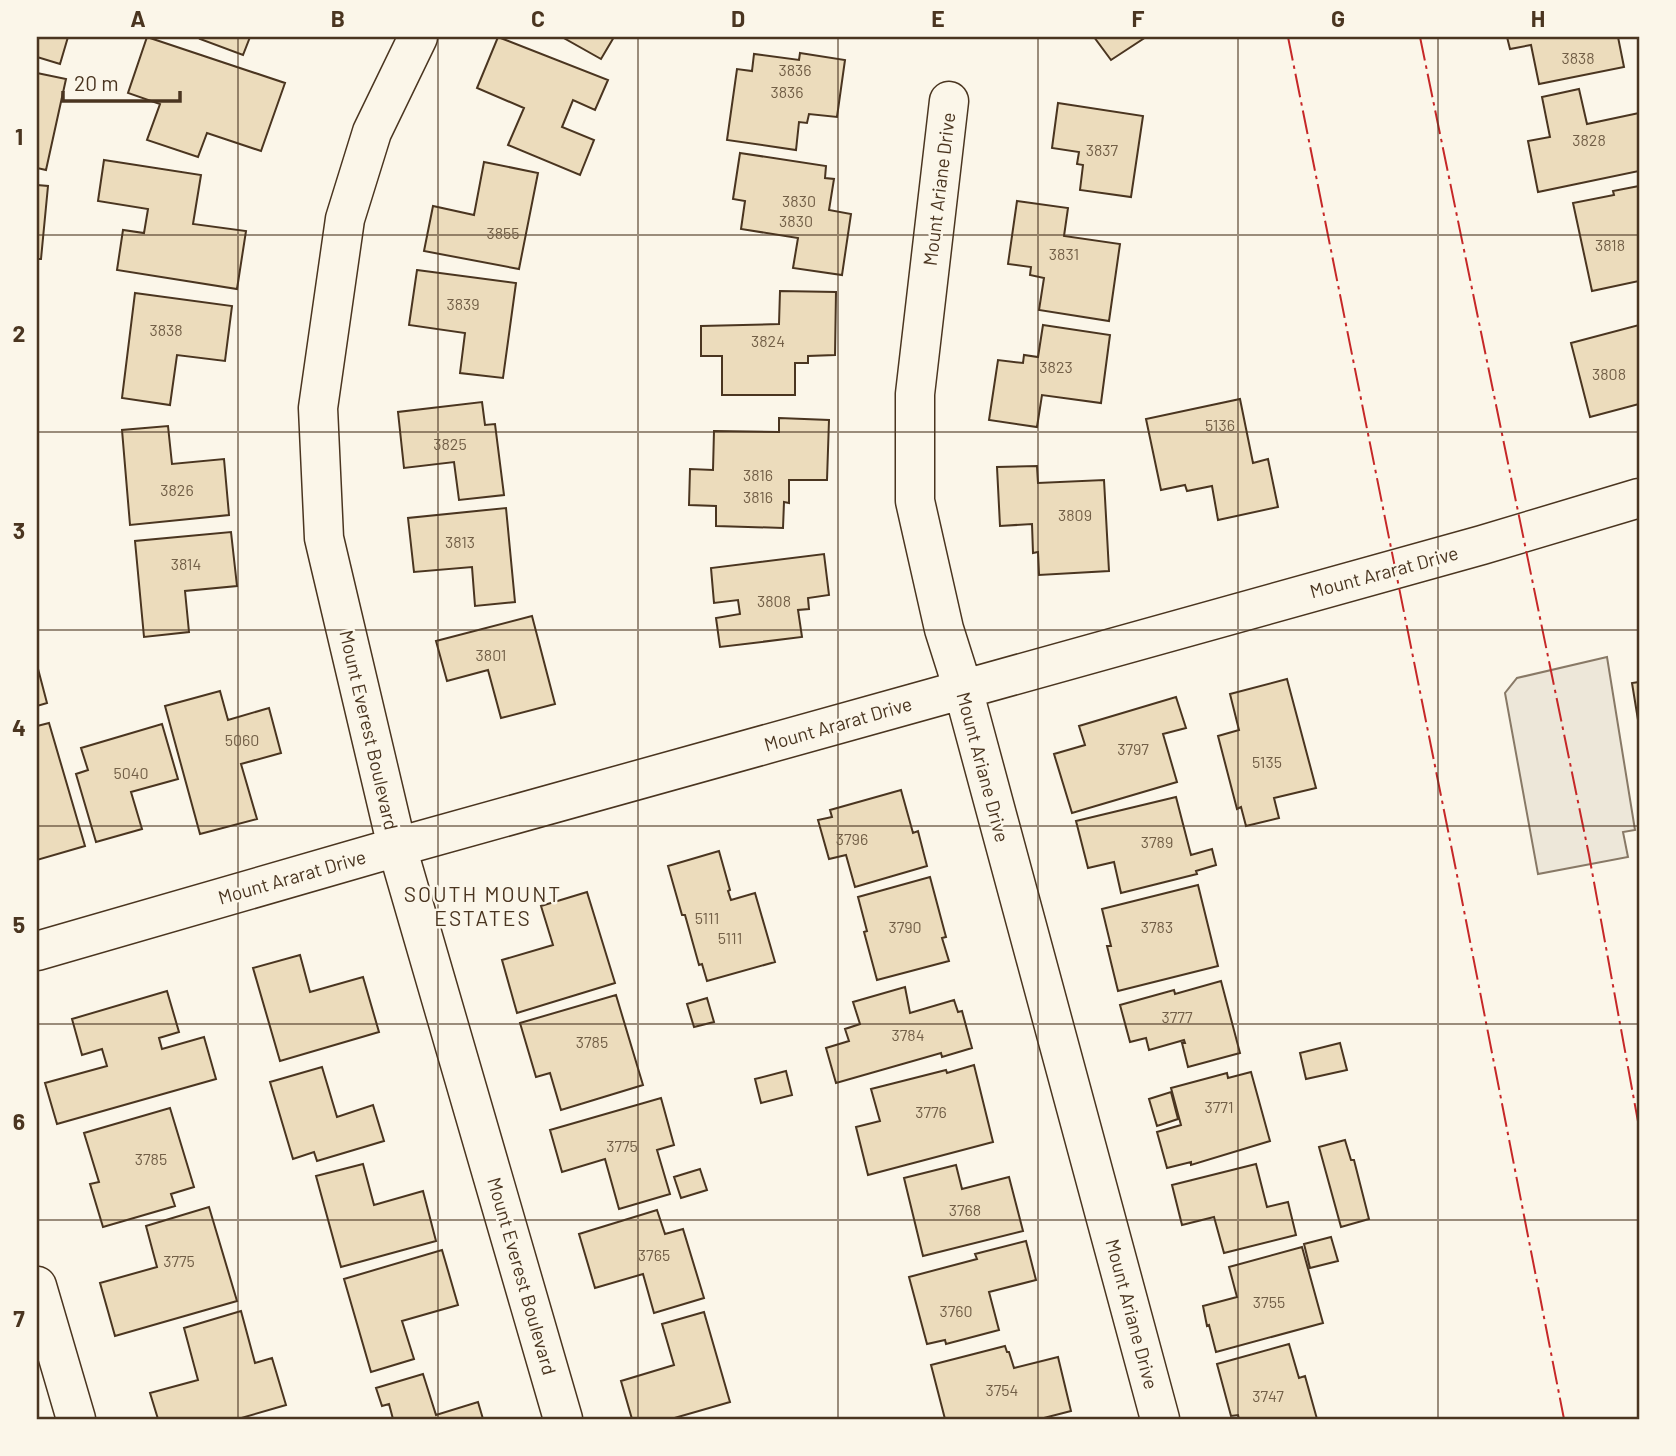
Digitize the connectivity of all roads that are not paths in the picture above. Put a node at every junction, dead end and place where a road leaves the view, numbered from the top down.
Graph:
1 (418, 37) edge
2 (949, 102) dead end
3 (1639, 498) edge
4 (963, 689) junction
5 (397, 847) junction
6 (37, 951) edge
7 (37, 1286) edge
8 (76, 1419) edge
9 (563, 1419) edge
10 (1160, 1419) edge

1 - 5 street, Mount Everest Boulevard
2 - 4 street, Mount Ariane Drive
3 - 4 street, Mount Ararat Drive
4 - 5 street, Mount Ararat Drive
4 - 10 street, Mount Ariane Drive
5 - 6 street, Mount Ararat Drive
5 - 9 street, Mount Everest Boulevard
7 - 8 street

